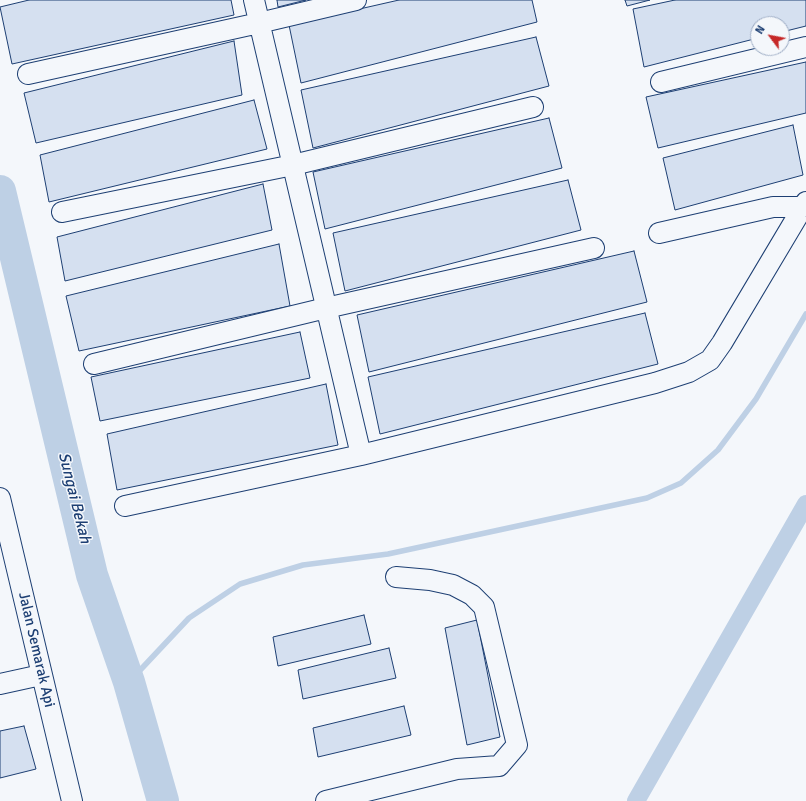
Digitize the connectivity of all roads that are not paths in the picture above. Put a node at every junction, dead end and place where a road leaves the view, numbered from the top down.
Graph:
1 (254, 0) edge
2 (356, 0) edge
3 (259, 23) junction
4 (806, 48) edge
5 (28, 74) dead end
6 (661, 82) dead end
7 (533, 106) dead end
8 (293, 166) junction
9 (804, 205) edge
10 (62, 212) dead end
11 (659, 233) dead end
12 (594, 248) dead end
13 (326, 308) junction
14 (94, 364) dead end
15 (361, 454) junction
16 (0, 498) edge
17 (125, 506) dead end
18 (396, 577) dead end
19 (41, 675) junction
20 (0, 684) edge
21 (72, 801) edge
22 (326, 801) edge

1 - 3 street
2 - 3 street
3 - 5 street
3 - 8 street
4 - 6 street
7 - 8 street
8 - 10 street
8 - 13 street
9 - 11 street
9 - 15 street
12 - 13 street
13 - 14 street
13 - 15 street
15 - 17 street
16 - 19 street, Jalan Semarak Api
18 - 22 street
19 - 20 street
19 - 21 street, Jalan Semarak Api

